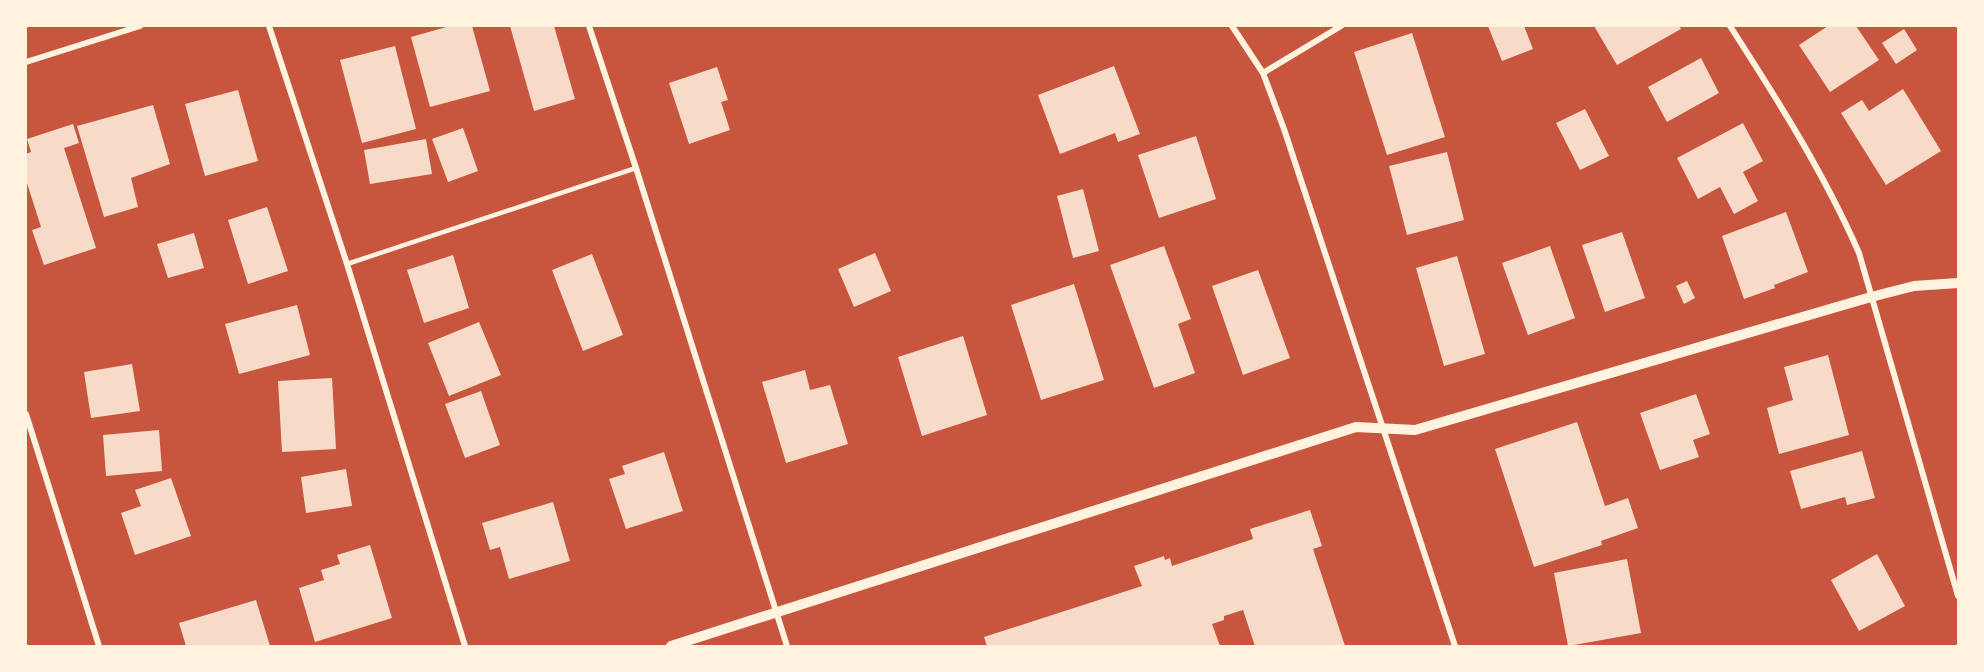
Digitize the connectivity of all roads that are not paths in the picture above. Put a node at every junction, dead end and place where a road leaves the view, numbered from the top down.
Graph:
1 (140, 26) edge
2 (269, 26) edge
3 (589, 26) edge
4 (1232, 26) edge
5 (1341, 26) edge
6 (1730, 26) edge
7 (26, 62) edge
8 (1263, 73) junction
9 (636, 168) junction
10 (347, 264) junction
11 (1959, 283) edge
12 (1872, 297) junction
13 (26, 414) edge
14 (1384, 429) junction
15 (1959, 596) edge
16 (776, 612) junction
17 (99, 646) edge
18 (465, 646) edge
19 (671, 646) edge
20 (787, 646) edge
21 (1455, 646) edge

1 - 7 street
2 - 10 street
3 - 9 street
4 - 8 street
5 - 8 street
6 - 12 street
8 - 14 street
9 - 10 lane
9 - 16 street
10 - 18 street
11 - 12 street
12 - 14 street
12 - 15 street
13 - 17 street
14 - 16 street
14 - 21 street
16 - 19 street
16 - 20 street

